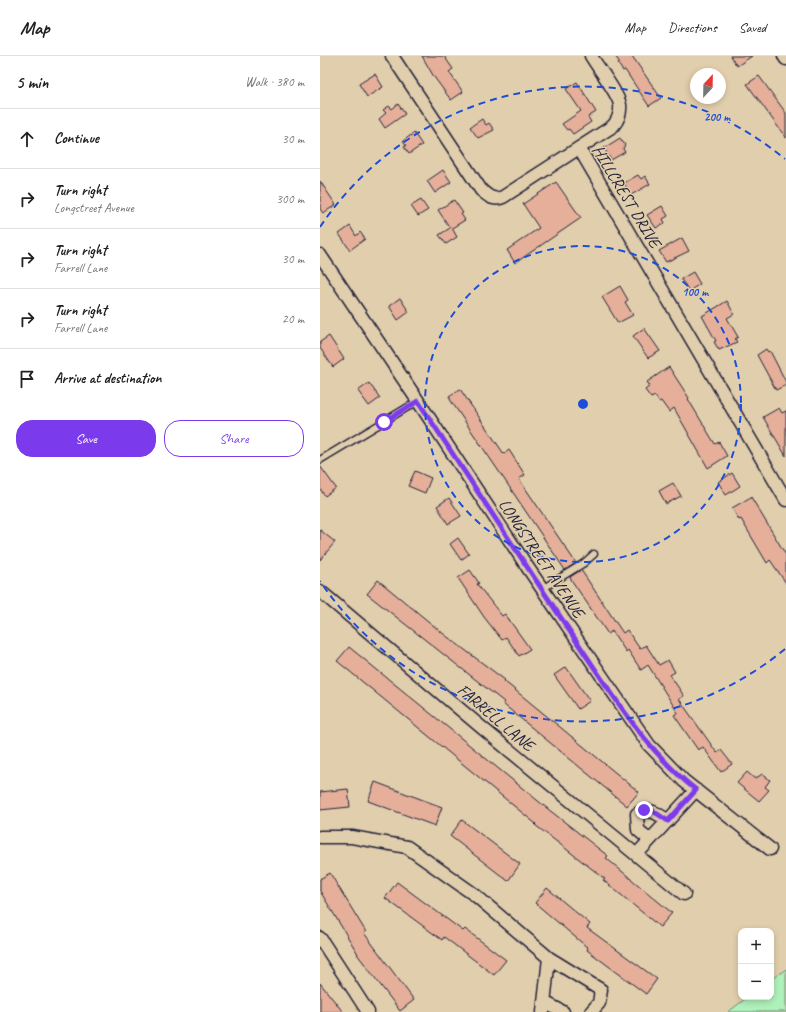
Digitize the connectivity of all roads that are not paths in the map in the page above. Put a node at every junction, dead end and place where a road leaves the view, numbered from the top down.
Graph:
1 (392, 56) edge
2 (591, 56) edge
3 (784, 56) edge
4 (786, 58) edge
5 (579, 148) junction
6 (320, 255) edge
7 (418, 401) junction
8 (320, 460) edge
9 (786, 500) edge
10 (594, 554) dead end
11 (542, 589) junction
12 (320, 591) edge
13 (696, 790) junction
14 (668, 821) junction
15 (320, 837) edge
16 (650, 840) junction
17 (770, 848) dead end
18 (636, 854) junction
19 (684, 894) dead end
20 (320, 938) edge
21 (549, 958) junction
22 (543, 1007) edge
23 (368, 1012) edge
24 (563, 1012) edge
25 (591, 1012) edge

1 - 5 street, HILLCREST DRIVE
2 - 5 street
3 - 4 street
5 - 9 street, HILLCREST DRIVE
6 - 7 street, LONGSTREET AVENUE
7 - 8 lane
7 - 11 street, LONGSTREET AVENUE
10 - 11 lane
11 - 13 street, LONGSTREET AVENUE
12 - 18 street, FARRELL LANE
13 - 14 street
13 - 17 street, LONGSTREET AVENUE
14 - 16 street
14 - 16 street
15 - 21 street
16 - 18 street
18 - 19 street, FARRELL LANE
20 - 23 street
21 - 22 street
21 - 25 street
22 - 24 street

